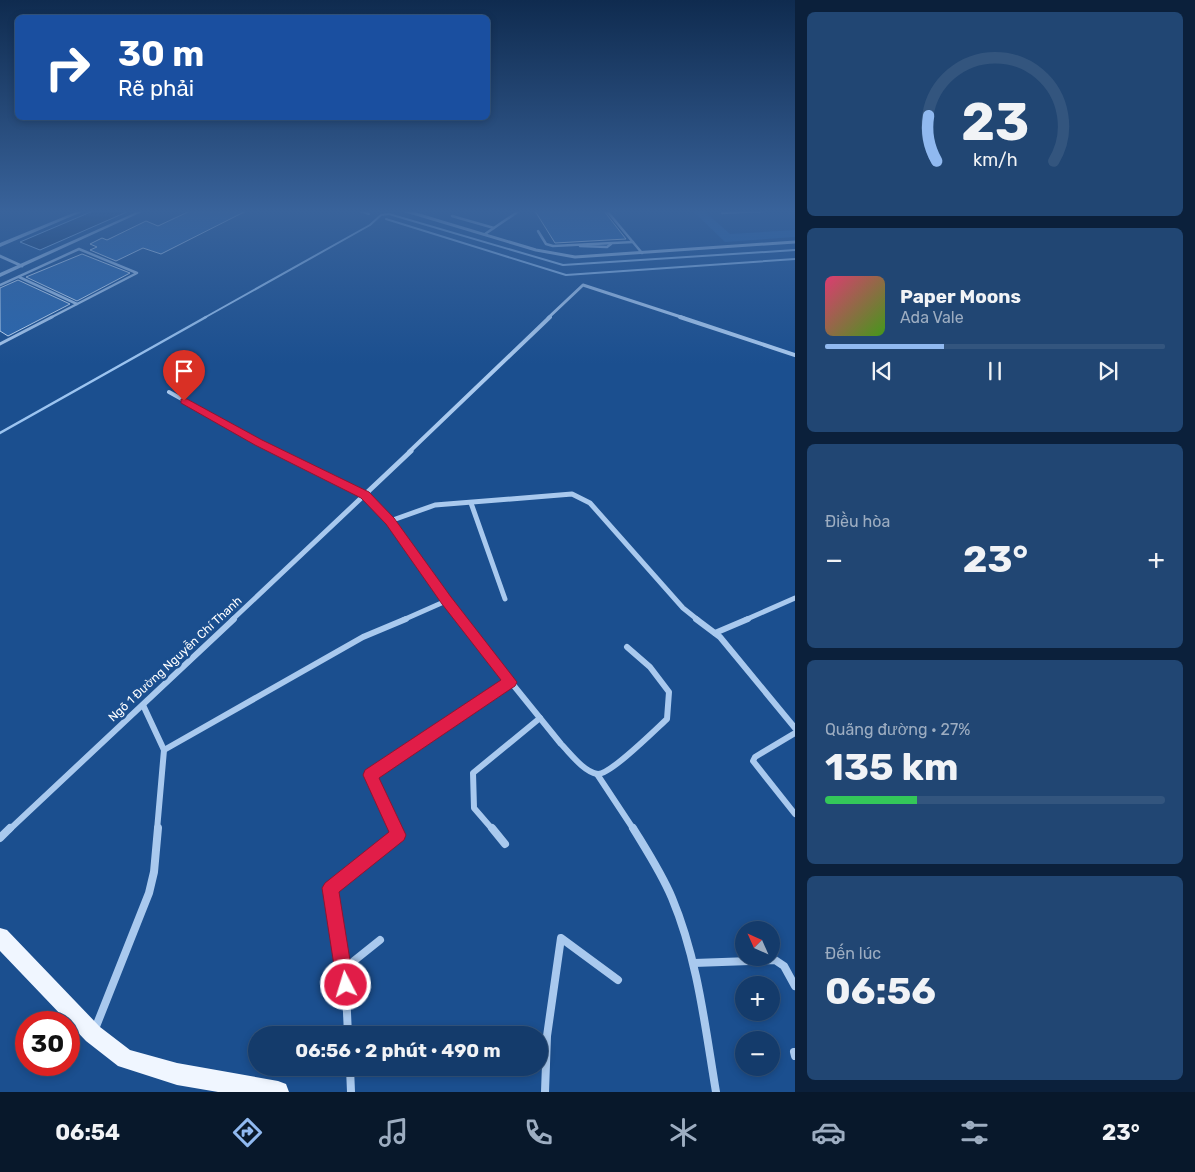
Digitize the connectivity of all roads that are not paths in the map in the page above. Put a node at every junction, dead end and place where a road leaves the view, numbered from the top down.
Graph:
1 (13, 262) edge
2 (31, 262) edge
3 (51, 262) edge
4 (110, 262) edge
5 (22, 266) junction
6 (0, 275) edge
7 (19, 277) junction
8 (0, 285) edge
9 (77, 304) junction
10 (0, 338) edge
11 (5, 341) junction
12 (0, 344) edge
13 (795, 356) edge
14 (169, 392) dead end
15 (362, 494) junction
16 (471, 503) junction
17 (390, 521) junction
18 (795, 598) edge
19 (505, 599) dead end
20 (446, 601) junction
21 (716, 632) junction
22 (627, 647) dead end
23 (511, 682) junction
24 (143, 705) junction
25 (540, 718) junction
26 (795, 728) edge
27 (795, 733) edge
28 (164, 750) junction
29 (597, 774) junction
30 (795, 814) edge
31 (0, 838) edge
32 (505, 844) dead end
33 (0, 937) edge
34 (380, 940) dead end
35 (694, 963) junction
36 (344, 968) junction
37 (618, 980) dead end
38 (795, 986) edge
39 (347, 1026) edge
40 (94, 1034) junction
41 (350, 1076) edge
42 (278, 1092) edge
43 (351, 1092) edge
44 (545, 1092) edge
45 (716, 1092) edge

1 - 5 street
2 - 5 street
3 - 7 lane
4 - 9 lane
5 - 6 street
7 - 8 lane
7 - 9 lane
9 - 11 lane
10 - 11 lane
11 - 12 lane
13 - 15 street, Ngõ 1 Đường Nguyễn Chí Thanh
14 - 15 street
15 - 17 street
15 - 24 street, Ngõ 1 Đường Nguyễn Chí Thanh
16 - 17 street
16 - 19 street
16 - 21 street
17 - 20 street
18 - 21 street
20 - 23 street
20 - 28 street
21 - 26 street
22 - 29 street
23 - 25 street
23 - 36 street
24 - 28 street
24 - 31 street, Ngõ 1 Đường Nguyễn Chí Thanh
25 - 29 street
25 - 32 street
27 - 30 street
28 - 40 street
29 - 35 street
33 - 40 main road
34 - 36 street
35 - 38 street
35 - 45 street
36 - 39 street
37 - 44 street
40 - 42 main road
41 - 43 street

